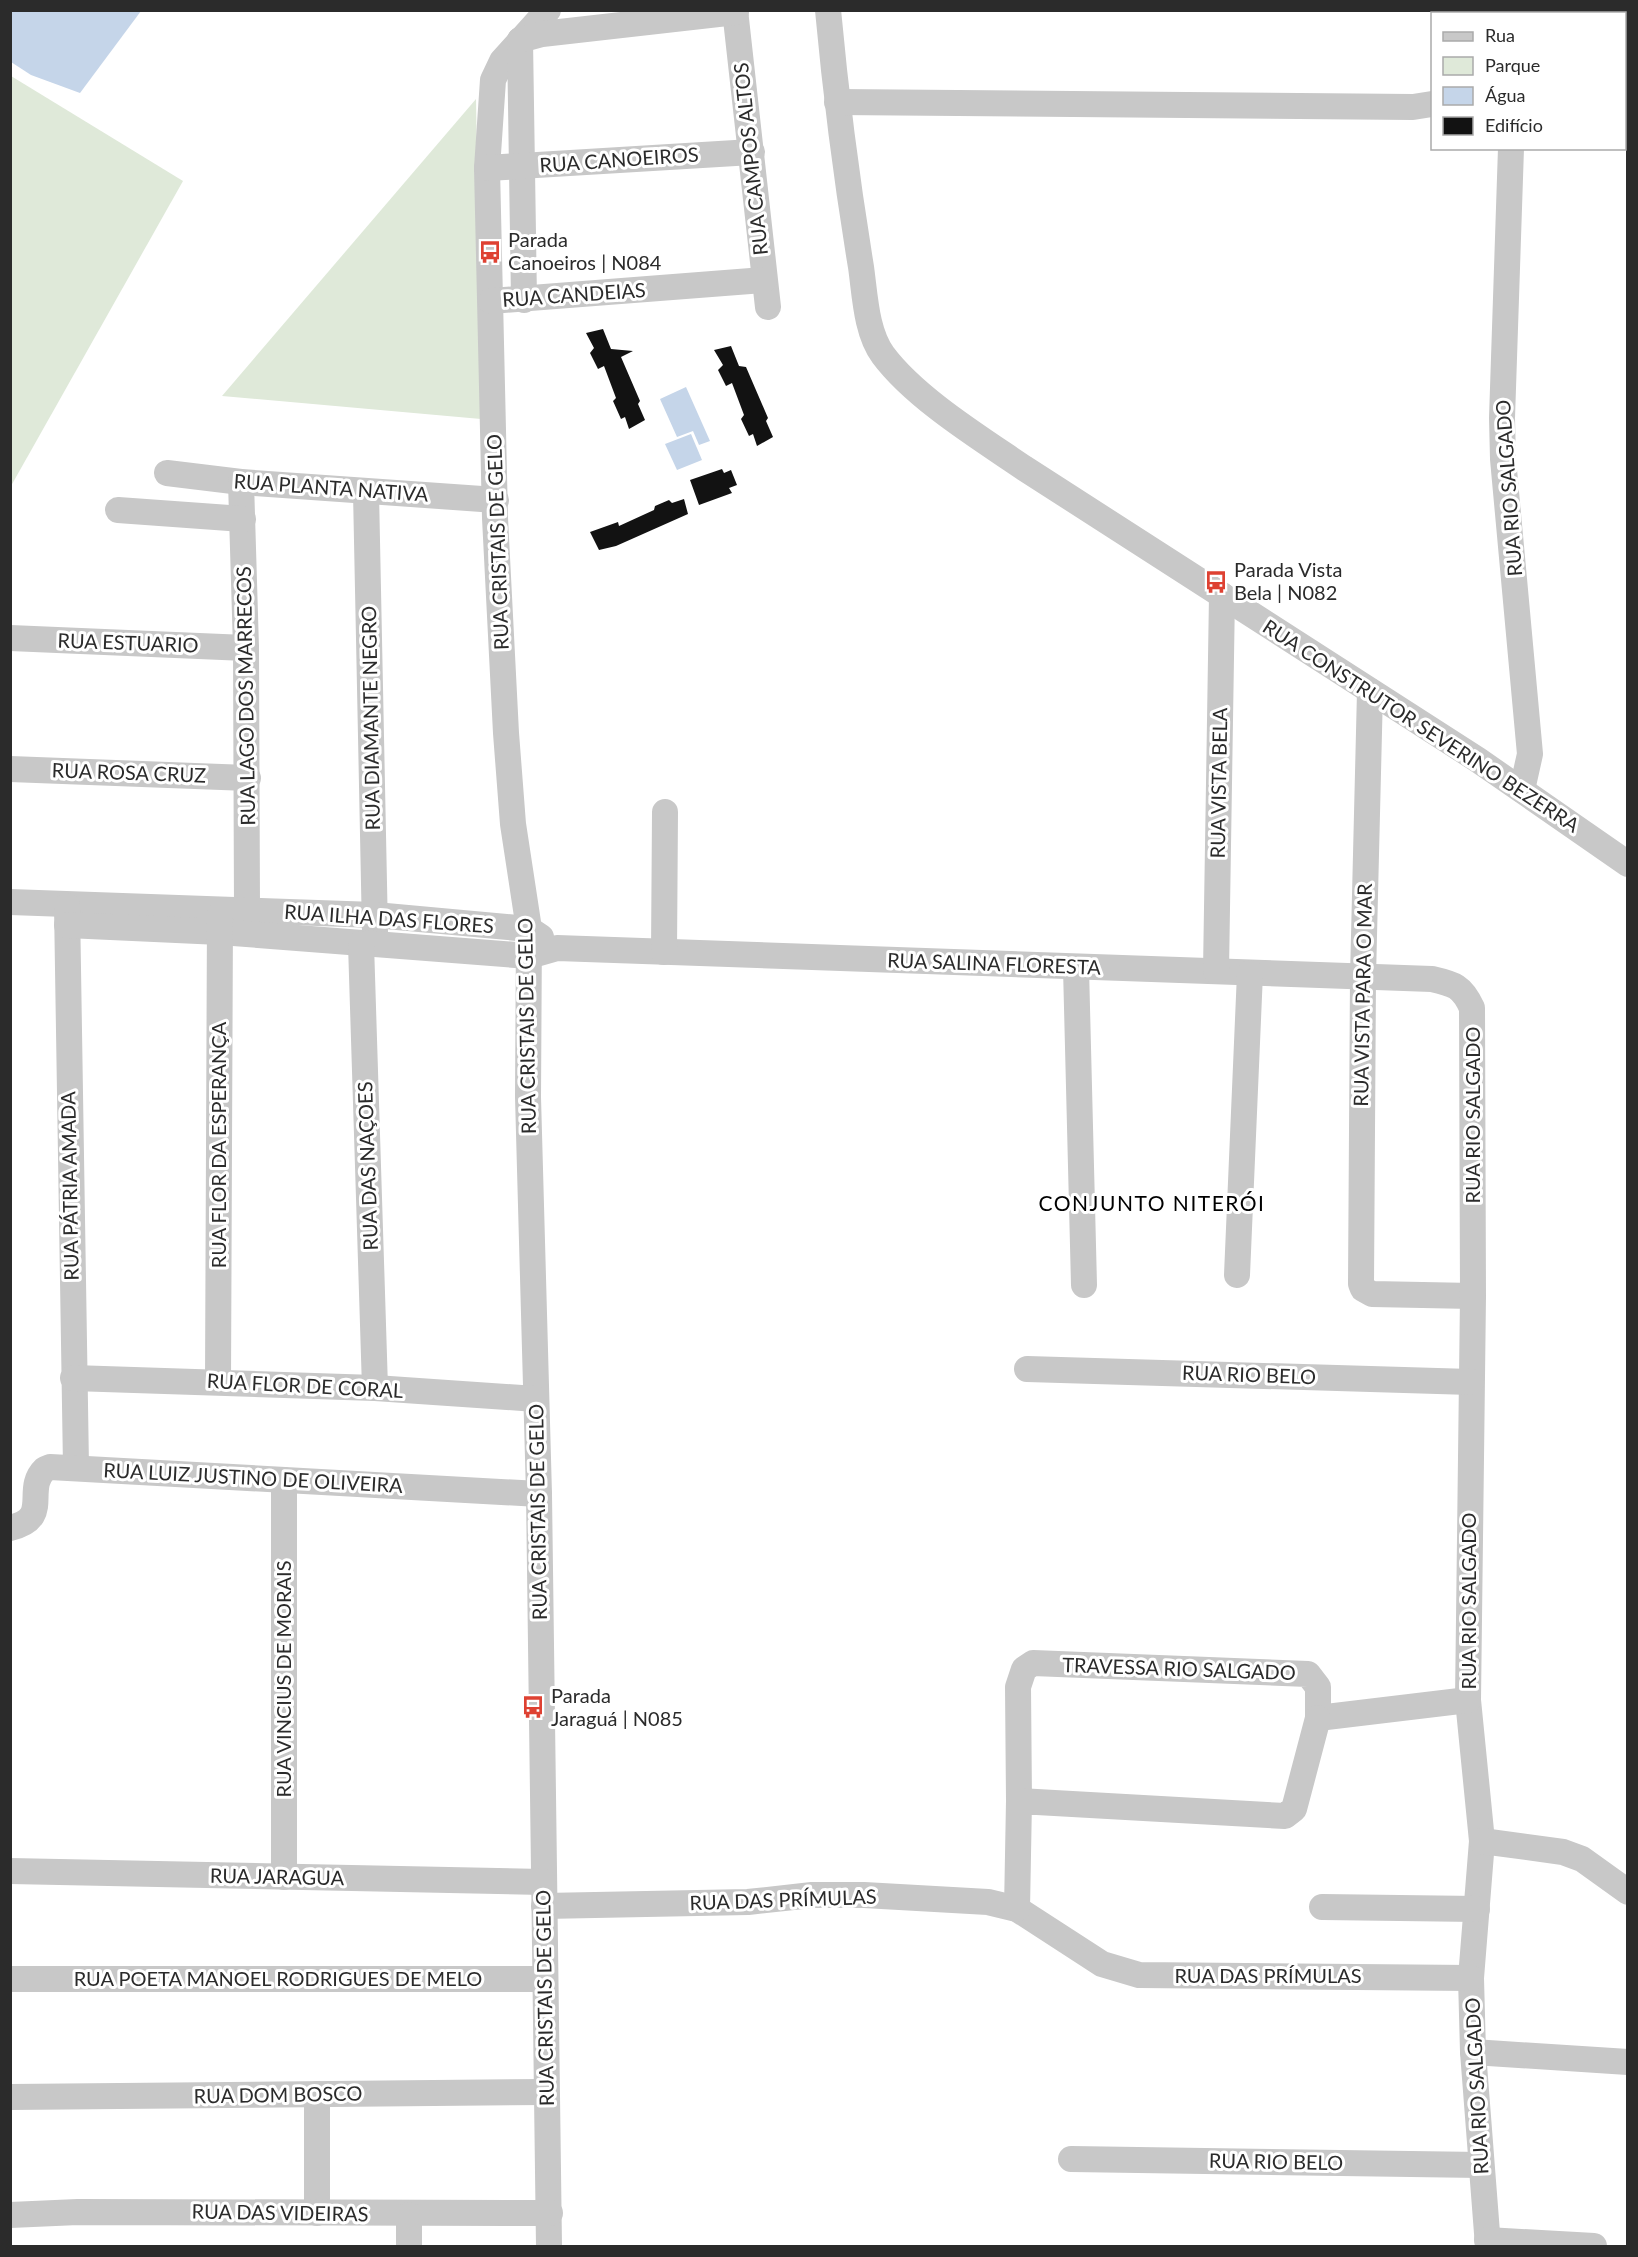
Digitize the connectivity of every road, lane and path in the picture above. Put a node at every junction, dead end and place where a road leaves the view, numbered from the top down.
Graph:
1 (548, 10) edge
2 (828, 10) edge
3 (736, 11) edge
4 (520, 40) junction
5 (837, 102) junction
6 (1431, 104) edge
7 (1511, 150) edge
8 (752, 152) junction
9 (524, 166) junction
10 (487, 168) junction
11 (764, 280) junction
12 (524, 300) junction
13 (492, 301) junction
14 (768, 308) dead end
15 (167, 473) dead end
16 (241, 482) junction
17 (366, 492) junction
18 (495, 500) junction
19 (118, 510) dead end
20 (243, 519) junction
21 (1222, 595) junction
22 (10, 638) edge
23 (246, 648) junction
24 (1370, 691) junction
25 (10, 769) edge
26 (248, 778) junction
27 (1522, 790) junction
28 (664, 812) dead end
29 (1628, 864) edge
30 (10, 902) edge
31 (247, 909) junction
32 (375, 915) junction
33 (67, 916) junction
34 (220, 920) junction
35 (529, 929) junction
36 (368, 944) junction
37 (557, 948) junction
38 (664, 952) junction
39 (529, 956) junction
40 (1076, 968) junction
41 (1216, 971) junction
42 (1250, 973) junction
43 (1363, 976) junction
44 (1432, 979) joint
45 (1237, 1275) dead end
46 (1084, 1285) dead end
47 (1473, 1296) junction
48 (1027, 1369) dead end
49 (73, 1378) junction
50 (218, 1382) junction
51 (1471, 1382) junction
52 (375, 1388) junction
53 (536, 1399) junction
54 (76, 1467) junction
55 (284, 1480) junction
56 (540, 1494) junction
57 (10, 1528) edge
58 (1468, 1700) junction
59 (1318, 1718) junction
60 (1019, 1801) junction
61 (1482, 1841) junction
62 (10, 1872) edge
63 (284, 1877) junction
64 (1628, 1892) edge
65 (543, 1894) junction
66 (1322, 1907) dead end
67 (1017, 1909) junction
68 (1477, 1910) junction
69 (10, 1978) edge
70 (1471, 1978) junction
71 (544, 1979) junction
72 (1473, 2052) junction
73 (1628, 2062) edge
74 (546, 2092) junction
75 (316, 2094) junction
76 (10, 2097) edge
77 (1071, 2159) dead end
78 (1481, 2165) junction
79 (316, 2213) junction
80 (550, 2213) junction
81 (10, 2215) edge
82 (409, 2215) junction
83 (1488, 2243) edge
84 (409, 2247) edge
85 (549, 2247) edge
86 (1594, 2247) edge

1 - 4 street, RUA CRISTAIS DE GELO
2 - 5 street, RUA CONSTRUTOR SEVERINO BEZERRA
3 - 4 street
3 - 8 street, RUA CAMPOS ALTOS
4 - 9 street
4 - 10 street, RUA CRISTAIS DE GELO
5 - 6 street
5 - 21 street, RUA CONSTRUTOR SEVERINO BEZERRA
7 - 27 street, RUA RIO SALGADO
8 - 9 street, RUA CANOEIROS
8 - 11 street, RUA CAMPOS ALTOS
9 - 10 street, RUA CANOEIROS
9 - 12 street
10 - 13 street, RUA CRISTAIS DE GELO
11 - 12 street, RUA CANDEIAS
11 - 14 street, RUA CAMPOS ALTOS
12 - 13 street, RUA CANDEIAS
13 - 18 street, RUA CRISTAIS DE GELO
15 - 16 street, RUA PLANTA NATIVA
16 - 17 street, RUA PLANTA NATIVA
16 - 20 street, RUA LAGO DOS MARRECOS
17 - 18 street, RUA PLANTA NATIVA
17 - 32 street, RUA DIAMANTE NEGRO
18 - 35 street, RUA CRISTAIS DE GELO
19 - 20 street, RUA PLANTA NATIVA
20 - 23 street, RUA LAGO DOS MARRECOS
21 - 24 street, RUA CONSTRUTOR SEVERINO BEZERRA
21 - 41 street, RUA VISTA BELA
22 - 23 street, RUA ESTUARIO
23 - 26 street, RUA LAGO DOS MARRECOS
24 - 27 street, RUA CONSTRUTOR SEVERINO BEZERRA
24 - 43 street, RUA VISTA PARA O MAR
25 - 26 street, RUA ROSA CRUZ
26 - 31 street, RUA LAGO DOS MARRECOS
27 - 29 street, RUA CONSTRUTOR SEVERINO BEZERRA
28 - 38 street
30 - 33 street, RUA ILHA DAS FLORES
31 - 32 street, RUA ILHA DAS FLORES
31 - 34 street, RUA ILHA DAS FLORES
32 - 35 street, RUA ILHA DAS FLORES
32 - 36 street, RUA DIAMANTE NEGRO
33 - 34 street, RUA ILHA DAS FLORES
33 - 49 street, RUA PÁTRIA AMADA
34 - 36 street, RUA ILHA DAS FLORES
34 - 50 street, RUA FLOR DA ESPERANÇA
35 - 37 street, RUA ILHA DAS FLORES
35 - 39 street, RUA CRISTAIS DE GELO
36 - 39 street, RUA ILHA DAS FLORES
36 - 52 street, RUA DAS NAÇOES
37 - 38 street, RUA SALINA FLORESTA
37 - 39 street, RUA ILHA DAS FLORES
38 - 40 street, RUA SALINA FLORESTA
39 - 53 street, RUA CRISTAIS DE GELO
40 - 41 street, RUA SALINA FLORESTA
40 - 46 street
41 - 42 street, RUA SALINA FLORESTA
42 - 43 street, RUA SALINA FLORESTA
42 - 45 street
43 - 44 street, RUA SALINA FLORESTA
43 - 47 street, RUA VISTA PARA O MAR
44 - 47 street, RUA RIO SALGADO
47 - 51 street, RUA RIO SALGADO
48 - 51 street, RUA RIO BELO
49 - 50 street, RUA FLOR DE CORAL
49 - 54 street, RUA PÁTRIA AMADA
50 - 52 street, RUA FLOR DE CORAL
51 - 58 street, RUA RIO SALGADO
52 - 53 street, RUA FLOR DE CORAL
53 - 56 street, RUA CRISTAIS DE GELO
54 - 55 street, RUA LUIZ JUSTINO DE OLIVEIRA
54 - 57 street, RUA LUIZ JUSTINO DE OLIVEIRA
55 - 56 street, RUA LUIZ JUSTINO DE OLIVEIRA
55 - 63 street, RUA VINCIUS DE MORAIS
56 - 65 street, RUA CRISTAIS DE GELO
58 - 59 street
58 - 61 street, RUA RIO SALGADO
59 - 60 street
59 - 60 street, TRAVESSA RIO SALGADO
60 - 67 street
61 - 64 street
61 - 68 street, RUA RIO SALGADO
62 - 63 street, RUA JARAGUA
63 - 65 street, RUA JARAGUA
65 - 67 street, RUA DAS PRÍMULAS
65 - 71 street, RUA CRISTAIS DE GELO
66 - 68 street
67 - 70 street, RUA DAS PRÍMULAS
68 - 70 street, RUA RIO SALGADO
69 - 71 street, RUA POETA MANOEL RODRIGUES DE MELO
70 - 72 street, RUA RIO SALGADO
71 - 74 street, RUA CRISTAIS DE GELO
72 - 73 street
72 - 78 street, RUA RIO SALGADO
74 - 75 street, RUA DOM BOSCO
74 - 80 street, RUA CRISTAIS DE GELO
75 - 76 street, RUA DOM BOSCO
75 - 79 street
77 - 78 street, RUA RIO BELO
78 - 83 street, RUA RIO SALGADO
79 - 81 street, RUA DAS VIDEIRAS
79 - 82 street, RUA DAS VIDEIRAS
80 - 82 street, RUA DAS VIDEIRAS
80 - 85 street, RUA CRISTAIS DE GELO
82 - 84 street
83 - 86 street

